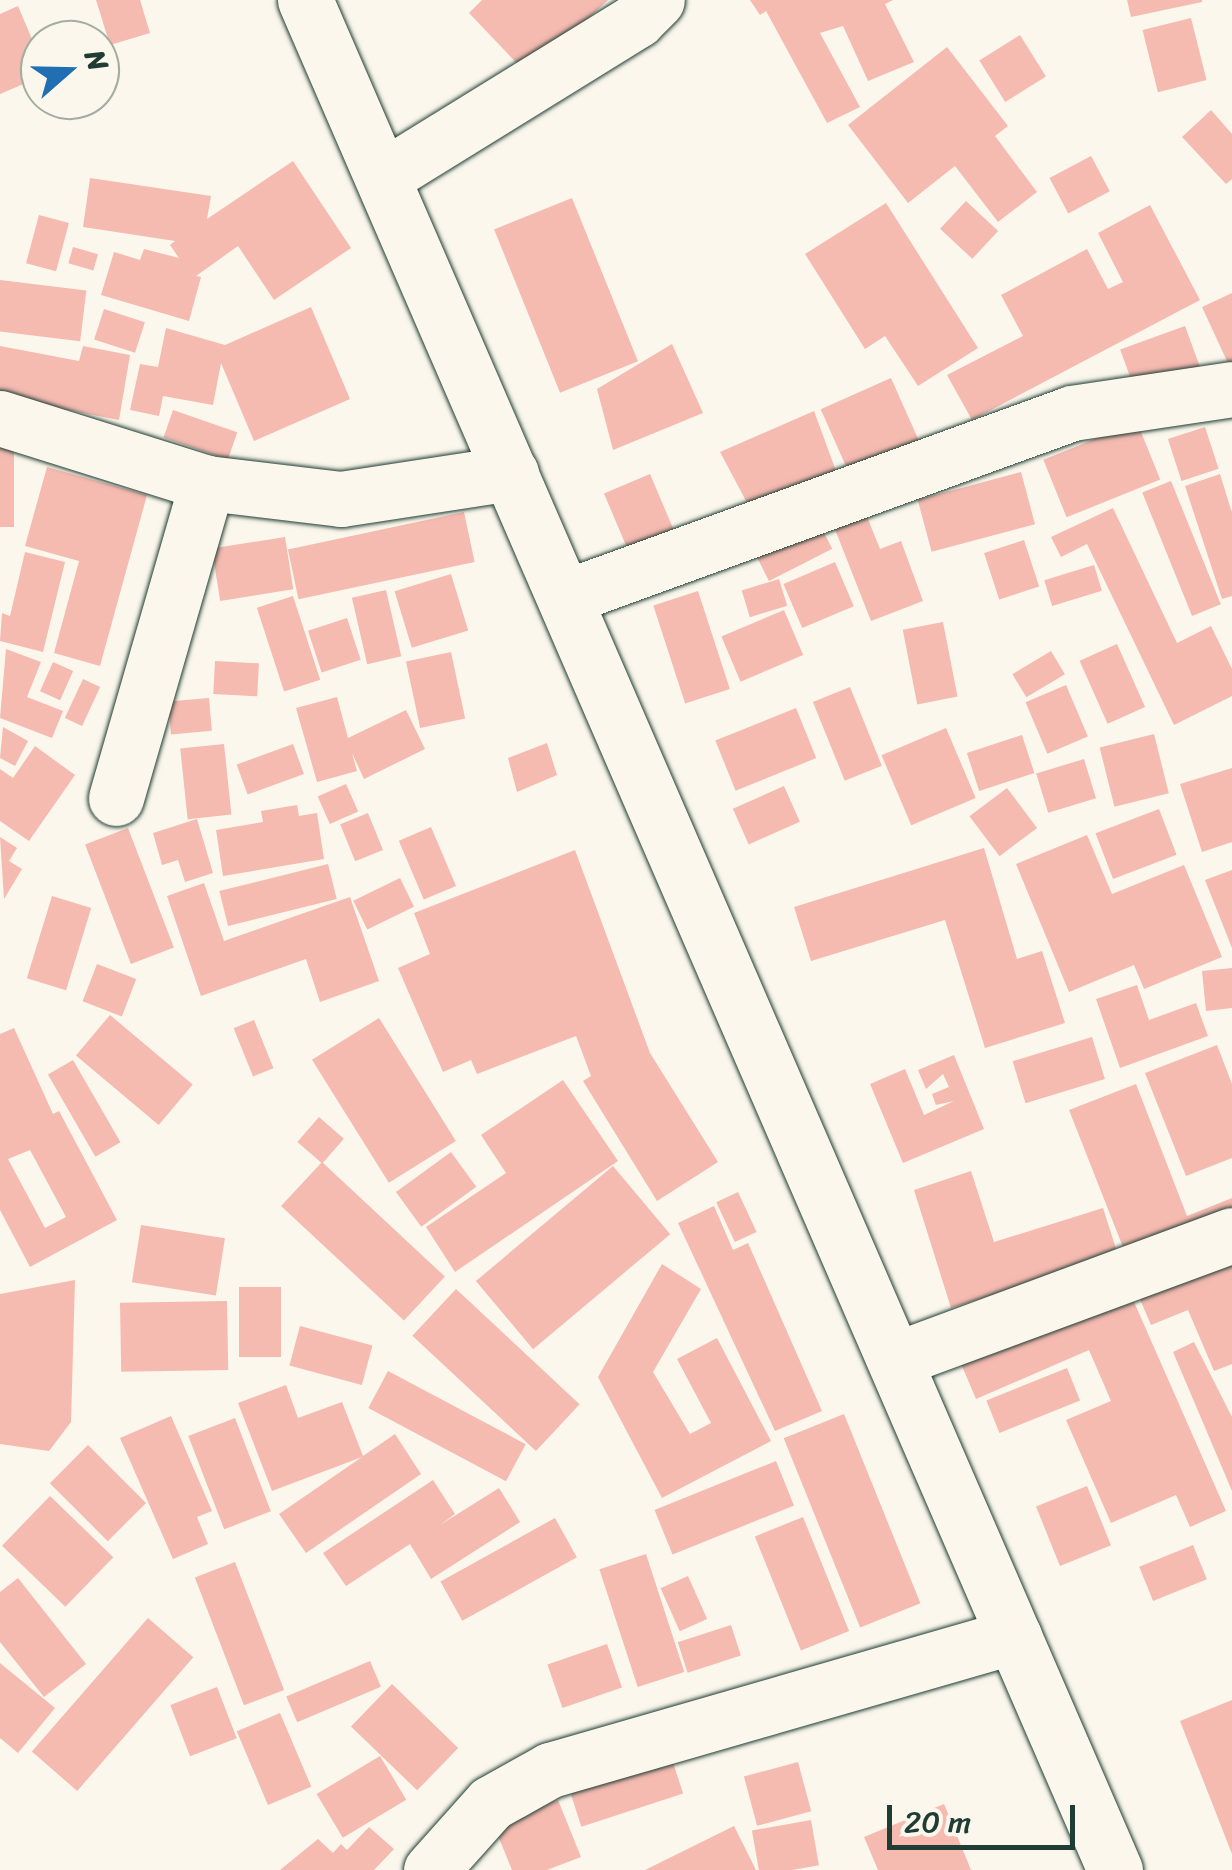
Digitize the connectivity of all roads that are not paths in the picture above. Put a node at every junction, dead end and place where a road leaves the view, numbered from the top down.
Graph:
1 (305, 0) edge
2 (657, 0) edge
3 (383, 177) junction
4 (1232, 388) edge
5 (0, 418) edge
6 (511, 473) junction
7 (207, 483) junction
8 (566, 597) junction
9 (116, 798) dead end
10 (1232, 1235) edge
11 (897, 1359) junction
12 (1014, 1636) junction
13 (430, 1870) edge
14 (1115, 1870) edge

1 - 3 street
2 - 3 street
3 - 6 street
4 - 8 street
5 - 7 street
6 - 7 street
6 - 8 street
7 - 9 street
8 - 11 street
10 - 11 street
11 - 12 street
12 - 13 street
12 - 14 street

